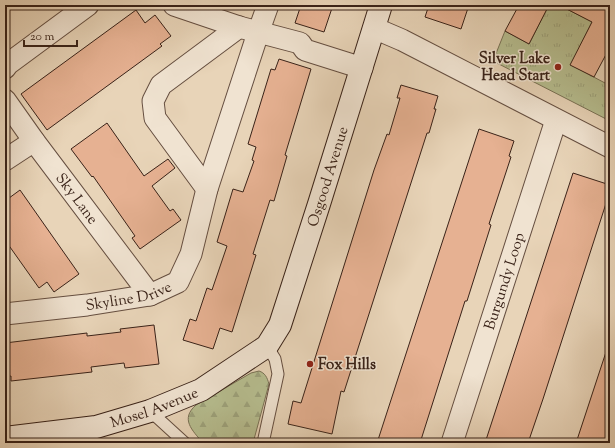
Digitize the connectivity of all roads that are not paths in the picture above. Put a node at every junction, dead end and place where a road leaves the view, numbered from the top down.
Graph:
1 (88, 5) edge
2 (174, 5) edge
3 (268, 5) edge
4 (381, 5) edge
5 (374, 28) junction
6 (248, 30) junction
7 (364, 61) junction
8 (5, 68) edge
9 (5, 100) edge
10 (556, 120) junction
11 (34, 141) junction
12 (610, 147) edge
13 (5, 160) edge
14 (207, 189) junction
15 (150, 296) junction
16 (5, 314) edge
17 (267, 346) junction
18 (150, 411) junction
19 (5, 438) edge
20 (185, 443) edge
21 (263, 443) edge
22 (452, 443) edge

1 - 8 street
2 - 6 street
3 - 6 street, Skyline Drive
4 - 5 street, Osgood Avenue
5 - 7 street, Osgood Avenue
5 - 10 street
6 - 7 street
6 - 14 street, Skyline Drive
6 - 14 street
7 - 17 street, Osgood Avenue
9 - 11 street, Sky Lane
10 - 12 street
10 - 22 street, Burgundy Loop
11 - 13 street
11 - 15 street, Sky Lane
14 - 15 street, Skyline Drive
15 - 16 street, Skyline Drive
17 - 18 street, Mosel Avenue
17 - 21 lane
18 - 19 street, Mosel Avenue
18 - 20 lane

